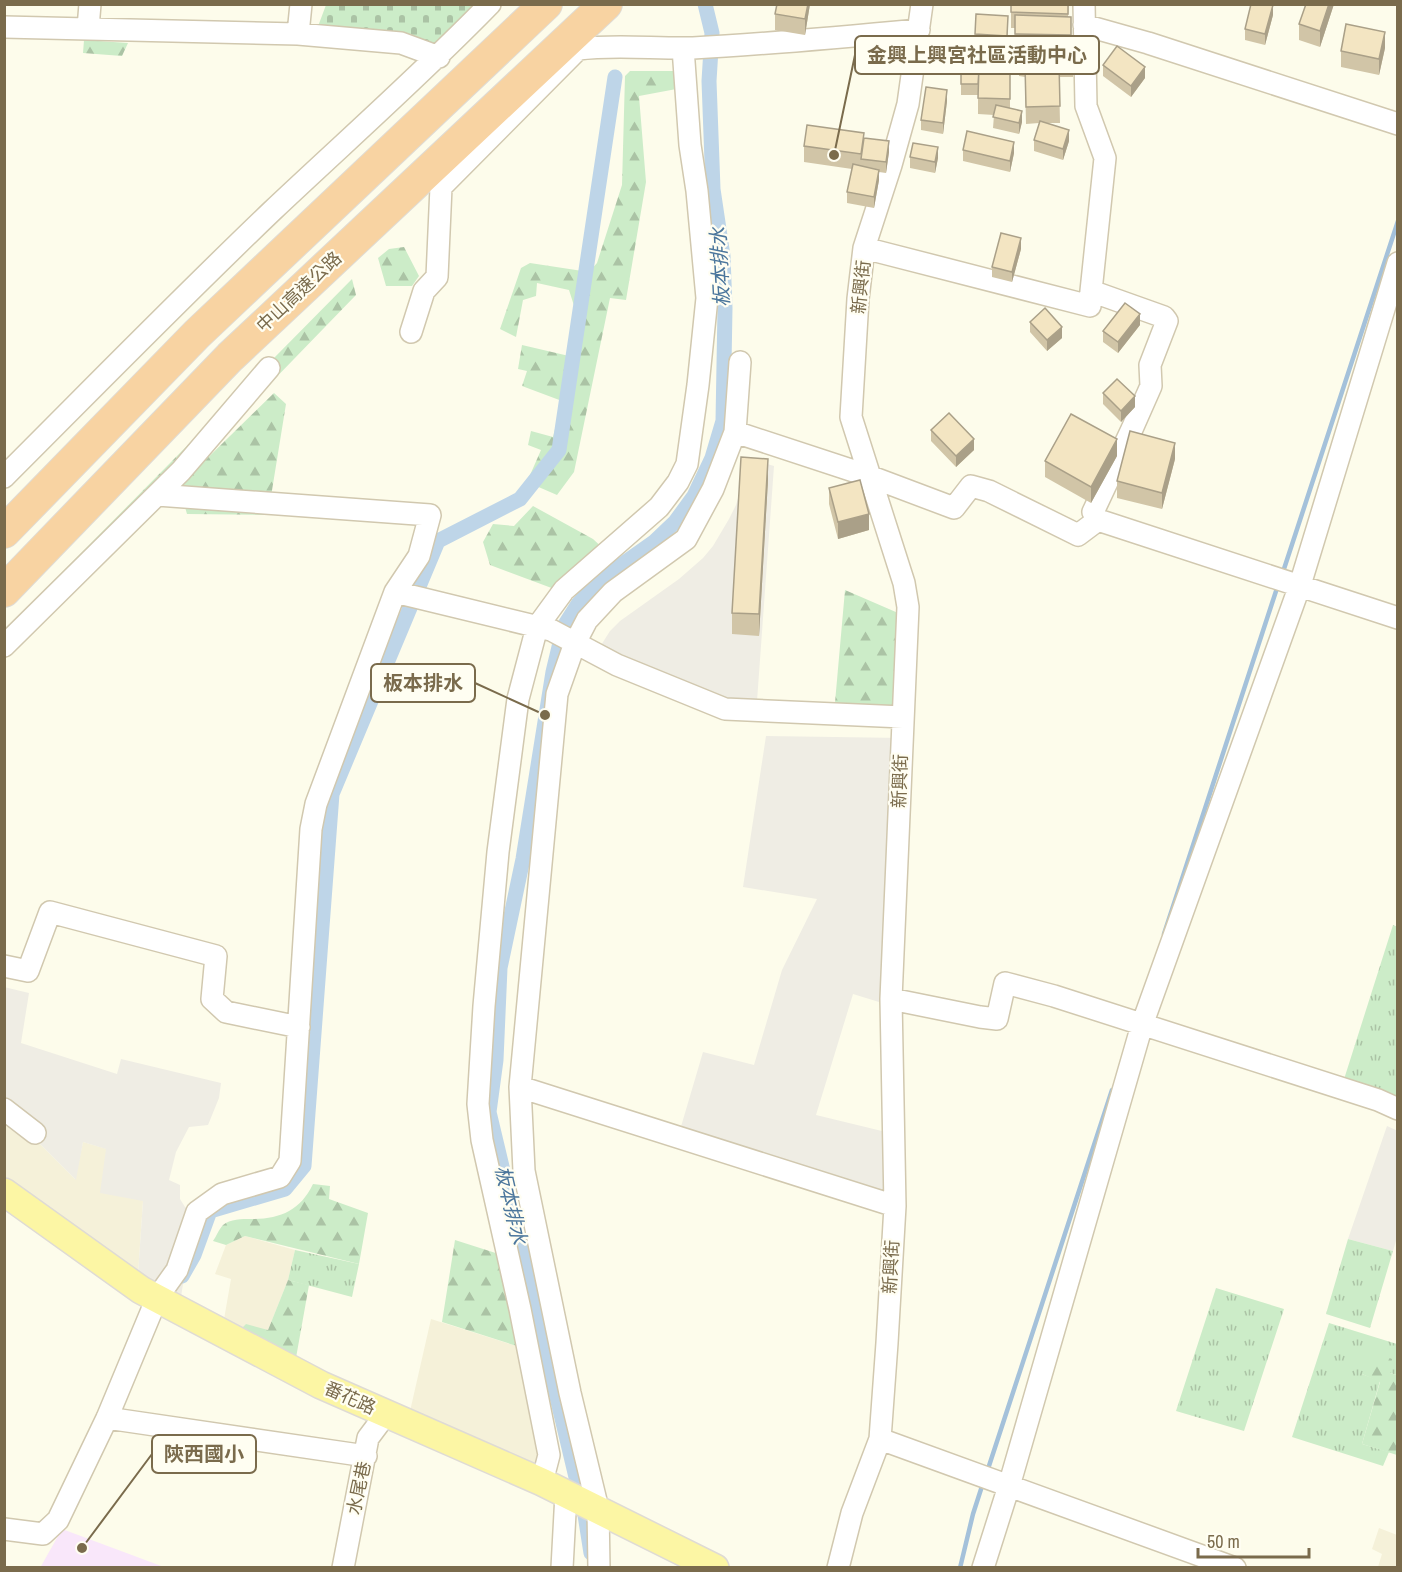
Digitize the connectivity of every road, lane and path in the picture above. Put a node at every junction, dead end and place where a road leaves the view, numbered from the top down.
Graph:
1 (90, 4) edge
2 (301, 4) edge
3 (490, 4) edge
4 (546, 4) edge
5 (606, 4) edge
6 (922, 4) edge
7 (1084, 15) edge
8 (4, 27) edge
9 (88, 28) junction
10 (919, 30) junction
11 (298, 34) junction
12 (683, 48) junction
13 (440, 57) junction
14 (1398, 124) edge
15 (864, 248) junction
16 (1398, 263) edge
17 (1091, 291) junction
18 (411, 332) dead end
19 (740, 362) dead end
20 (269, 368) dead end
21 (735, 432) junction
22 (868, 476) junction
23 (4, 477) edge
24 (157, 495) junction
25 (1098, 520) junction
26 (4, 532) edge
27 (1300, 585) junction
28 (4, 591) edge
29 (395, 592) junction
30 (1398, 618) edge
31 (537, 627) junction
32 (575, 643) junction
33 (4, 646) edge
34 (903, 717) junction
35 (4, 966) edge
36 (891, 999) junction
37 (1142, 1025) junction
38 (299, 1027) junction
39 (520, 1087) junction
40 (4, 1109) edge
41 (1398, 1109) edge
42 (35, 1133) dead end
43 (4, 1192) edge
44 (895, 1206) junction
45 (157, 1298) junction
46 (386, 1414) junction
47 (107, 1419) junction
48 (880, 1439) junction
49 (366, 1456) junction
50 (542, 1482) junction
51 (1009, 1486) junction
52 (566, 1494) junction
53 (597, 1509) junction
54 (4, 1529) edge
55 (342, 1568) edge
56 (562, 1568) edge
57 (599, 1568) edge
58 (715, 1568) edge
59 (838, 1568) edge
60 (983, 1568) edge
61 (1235, 1568) edge

1 - 9 street
2 - 11 street
3 - 13 street
4 - 26 highway
5 - 28 highway, 中山高速公路
6 - 10 street, 新興街
7 - 14 street
7 - 17 street
8 - 9 street
9 - 11 street
10 - 12 street
10 - 15 street, 新興街
11 - 13 street
12 - 18 street
12 - 31 street
13 - 23 street
15 - 17 street
15 - 22 street, 新興街
16 - 27 street
17 - 25 street
19 - 21 street
20 - 24 street
21 - 22 street
21 - 32 street
22 - 25 street
22 - 34 street, 新興街
24 - 29 street
24 - 33 street
25 - 27 street
27 - 30 street
27 - 37 street
29 - 31 street
29 - 38 street
31 - 32 street
31 - 50 street
32 - 34 street
32 - 39 street
34 - 36 street, 新興街
35 - 38 street
36 - 37 street
36 - 44 street, 新興街
37 - 41 street
37 - 51 street
38 - 45 street
39 - 44 street
39 - 53 street
40 - 42 street
43 - 45 main road, 番花路
44 - 48 street, 新興街
45 - 46 main road, 番花路
45 - 47 street
46 - 49 street, 水尾巷
46 - 50 main road, 番花路
47 - 49 street
47 - 54 street
48 - 51 street
48 - 59 street, 新興街
49 - 55 street, 水尾巷
50 - 52 main road, 番花路
51 - 60 street
51 - 61 street
52 - 53 main road, 番花路
52 - 56 street
53 - 57 street
53 - 58 main road, 番花路

